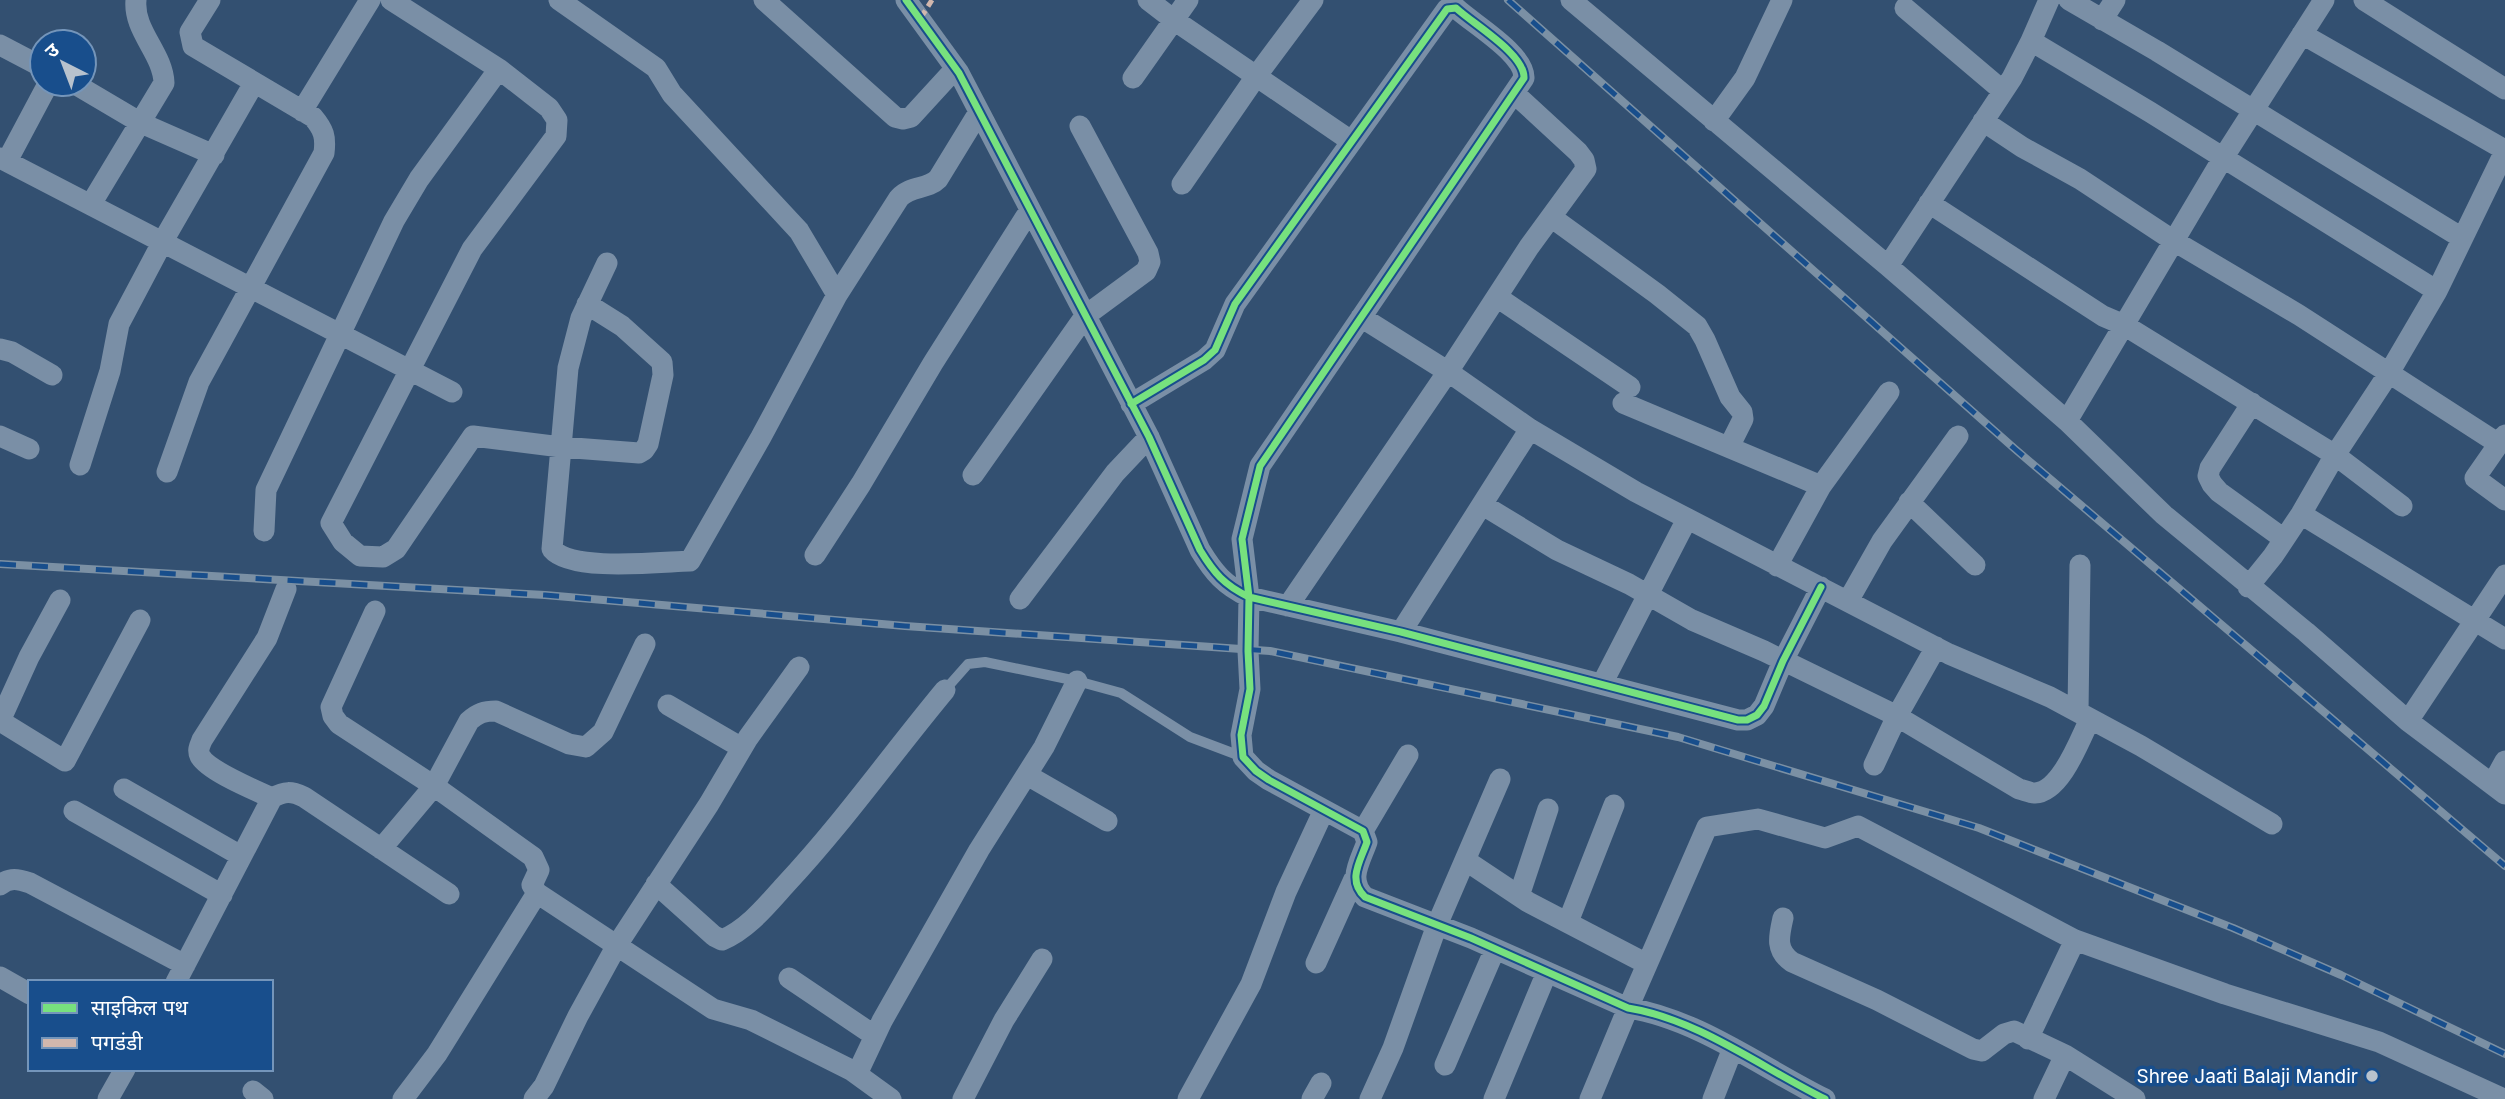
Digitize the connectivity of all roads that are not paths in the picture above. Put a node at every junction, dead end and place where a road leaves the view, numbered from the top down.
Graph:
1 (136, 0) edge
2 (210, 0) edge
3 (370, 0) edge
4 (391, 0) edge
5 (559, 0) edge
6 (906, 0) edge
7 (1148, 0) edge
8 (1188, 0) edge
9 (1313, 0) edge
10 (1571, 0) edge
11 (1782, 0) edge
12 (2049, 0) edge
13 (2069, 0) edge
14 (2115, 0) edge
15 (2324, 0) edge
16 (2364, 0) edge
17 (771, 3) edge
18 (1905, 8) dead end
19 (1174, 20) junction
20 (2102, 20) junction
21 (2302, 34) junction
22 (2031, 41) junction
23 (0, 45) edge
24 (28, 60) edge
25 (499, 69) junction
26 (955, 69) junction
27 (1257, 75) junction
28 (1133, 78) dead end
29 (254, 83) junction
30 (2505, 89) edge
31 (2003, 91) junction
32 (1514, 93) junction
33 (40, 98) edge
34 (98, 98) edge
35 (2252, 110) junction
36 (302, 111) junction
37 (979, 112) junction
38 (1714, 121) junction
39 (1983, 121) junction
40 (141, 123) junction
41 (1080, 126) dead end
42 (1351, 141) junction
43 (2505, 151) edge
44 (214, 155) junction
45 (2223, 158) junction
46 (4, 159) edge
47 (1182, 184) dead end
48 (1928, 203) junction
49 (91, 204) junction
50 (1030, 210) junction
51 (1551, 217) junction
52 (2462, 238) junction
53 (163, 241) junction
54 (2174, 241) junction
55 (607, 263) dead end
56 (1888, 266) junction
57 (250, 286) junction
58 (2437, 291) junction
59 (836, 295) junction
60 (1497, 297) junction
61 (587, 304) junction
62 (1085, 316) junction
63 (1361, 317) junction
64 (2124, 325) junction
65 (341, 333) junction
66 (0, 349) edge
67 (408, 369) junction
68 (1448, 372) junction
69 (2389, 373) junction
70 (52, 375) dead end
71 (452, 392) dead end
72 (1889, 392) dead end
73 (2252, 403) junction
74 (1131, 404) junction
75 (2067, 421) junction
76 (1530, 429) junction
77 (0, 436) edge
78 (1958, 436) dead end
79 (1149, 438) junction
80 (2502, 440) edge
81 (562, 447) junction
82 (1729, 447) junction
83 (29, 449) dead end
84 (2335, 455) junction
85 (80, 465) dead end
86 (167, 472) dead end
87 (973, 475) dead end
88 (1821, 486) junction
89 (2505, 500) edge
90 (1909, 502) junction
91 (1483, 505) junction
92 (2402, 506) dead end
93 (2301, 514) junction
94 (1687, 519) junction
95 (264, 531) dead end
96 (2284, 539) junction
97 (816, 555) dead end
98 (1975, 565) dead end
99 (2080, 565) dead end
100 (1777, 566) junction
101 (2505, 575) edge
102 (2248, 586) junction
103 (1821, 587) junction
104 (286, 589) dead end
105 (1648, 595) junction
106 (1249, 597) junction
107 (1020, 599) dead end
108 (60, 600) dead end
109 (1848, 601) junction
110 (1288, 606) junction
111 (375, 611) dead end
112 (140, 620) dead end
113 (2474, 621) junction
114 (1401, 632) junction
115 (2505, 639) edge
116 (645, 644) dead end
117 (1936, 648) junction
118 (1783, 661) junction
119 (799, 667) dead end
120 (1077, 681) junction
121 (1602, 684) junction
122 (945, 690) joint
123 (668, 705) dead end
124 (2084, 715) junction
125 (1897, 716) junction
126 (0, 721) edge
127 (2408, 721) junction
128 (742, 748) junction
129 (1408, 755) dead end
130 (1243, 757) junction
131 (2505, 761) edge
132 (1874, 765) dead end
133 (1027, 775) junction
134 (1500, 779) dead end
135 (434, 786) junction
136 (2499, 788) edge
137 (124, 789) dead end
138 (272, 798) junction
139 (1614, 806) dead end
140 (1548, 809) dead end
141 (1324, 810) junction
142 (74, 811) dead end
143 (1107, 821) dead end
144 (2272, 824) dead end
145 (1363, 831) junction
146 (382, 849) junction
147 (241, 856) junction
148 (1465, 860) junction
149 (1354, 879) junction
150 (656, 884) junction
151 (0, 885) edge
152 (537, 893) junction
153 (449, 894) dead end
154 (222, 895) junction
155 (1519, 896) junction
156 (1783, 918) dead end
157 (1568, 922) junction
158 (1437, 925) junction
159 (2075, 940) junction
160 (617, 945) junction
161 (1495, 949) junction
162 (1042, 959) dead end
163 (1317, 962) dead end
164 (1647, 964) junction
165 (1548, 972) junction
166 (181, 973) edge
167 (0, 977) edge
168 (789, 978) dead end
169 (28, 993) edge
170 (1628, 1008) junction
171 (875, 1036) junction
172 (2028, 1039) junction
173 (1733, 1048) junction
174 (2065, 1055) junction
175 (1445, 1065) dead end
176 (124, 1071) edge
177 (857, 1074) junction
178 (546, 1095) edge
179 (108, 1099) edge
180 (403, 1099) edge
181 (891, 1099) edge
182 (963, 1099) edge
183 (1188, 1099) edge
184 (1370, 1099) edge
185 (1494, 1099) edge
186 (1590, 1099) edge
187 (1713, 1099) edge
188 (1825, 1099) edge
189 (2044, 1099) edge
190 (2135, 1099) edge
191 (2504, 1099) edge

1 - 40 street
2 - 29 street
3 - 36 street
4 - 25 street
5 - 59 street
6 - 26 street
7 - 19 street
8 - 19 street
9 - 27 street
10 - 38 street
11 - 38 street
12 - 22 street
13 - 20 street
14 - 20 street
15 - 21 street
16 - 30 street
17 - 26 street
18 - 31 street
19 - 27 street
19 - 28 street
20 - 35 street
21 - 35 street
21 - 43 street
22 - 31 street
22 - 45 street
23 - 24 street
25 - 65 street
25 - 67 street
26 - 37 street
27 - 42 street
27 - 47 street
29 - 36 street
29 - 44 street
31 - 39 street
32 - 42 street
32 - 51 street
32 - 63 street
33 - 46 street
34 - 40 street
35 - 45 street
35 - 52 street
36 - 57 street
37 - 50 street
37 - 59 street
38 - 56 street
39 - 48 street
39 - 54 street
40 - 44 street
40 - 49 street
41 - 62 street
42 - 74 street
43 - 52 street
44 - 53 street
45 - 54 street
45 - 58 street
46 - 49 street
48 - 56 street
48 - 64 street
49 - 53 street
50 - 62 street
50 - 97 street
51 - 60 street
51 - 82 street
52 - 58 street
53 - 57 street
53 - 85 street
54 - 64 street
54 - 69 street
55 - 61 street
56 - 75 street
57 - 65 street
57 - 86 street
58 - 69 street
59 - 81 street
60 - 68 street
60 - 82 street
61 - 81 street
61 - 81 street
62 - 74 street
62 - 87 street
63 - 68 street
63 - 106 street
64 - 73 street
64 - 75 street
65 - 67 street
65 - 95 street
66 - 70 street
67 - 71 street
67 - 81 street
68 - 76 street
68 - 110 street
69 - 80 street
69 - 84 street
72 - 88 street
73 - 84 street
73 - 96 street
74 - 79 street
75 - 102 street
76 - 91 street
76 - 94 street
77 - 83 street
78 - 90 street
79 - 106 street
79 - 107 street
80 - 89 street
82 - 88 street
84 - 92 street
84 - 93 street
88 - 100 street
90 - 98 street
90 - 109 street
91 - 105 street
91 - 114 street
93 - 96 street
93 - 113 street
94 - 100 street
94 - 105 street
96 - 102 street
99 - 124 street
100 - 103 street
101 - 113 street
102 - 127 street
103 - 109 street
103 - 118 street
104 - 138 street
105 - 118 street
105 - 121 street
106 - 110 street
106 - 130 street
108 - 126 street
109 - 117 street
110 - 114 street
111 - 135 street
112 - 126 street
113 - 115 street
113 - 127 street
114 - 121 street
116 - 135 street
117 - 124 street
117 - 125 street
118 - 121 street
118 - 125 street
119 - 128 street
120 - 122 lane
120 - 130 lane
120 - 133 street
122 - 150 street
123 - 128 street
124 - 125 street
124 - 144 street
125 - 132 street
127 - 136 street
128 - 150 street
129 - 145 street
130 - 141 street
131 - 136 street
133 - 143 street
133 - 171 street
134 - 148 street
135 - 146 street
135 - 152 street
137 - 147 street
138 - 146 street
138 - 147 street
139 - 157 street
140 - 155 street
141 - 145 street
141 - 183 street
142 - 154 street
145 - 149 street
146 - 153 street
147 - 154 street
148 - 155 street
148 - 158 street
149 - 158 street
149 - 163 street
150 - 160 street
151 - 166 street
152 - 160 street
152 - 180 street
154 - 166 street
155 - 157 street
156 - 172 street
157 - 164 street
158 - 161 street
158 - 184 street
159 - 164 street
159 - 172 street
159 - 191 street
160 - 177 street
160 - 178 street
161 - 165 street
161 - 175 street
162 - 182 street
164 - 170 street
165 - 170 street
165 - 185 street
167 - 169 street
168 - 171 street
170 - 173 street
170 - 186 street
171 - 177 street
172 - 174 street
173 - 187 street
173 - 188 street
174 - 189 street
174 - 190 street
176 - 179 street
177 - 181 street

